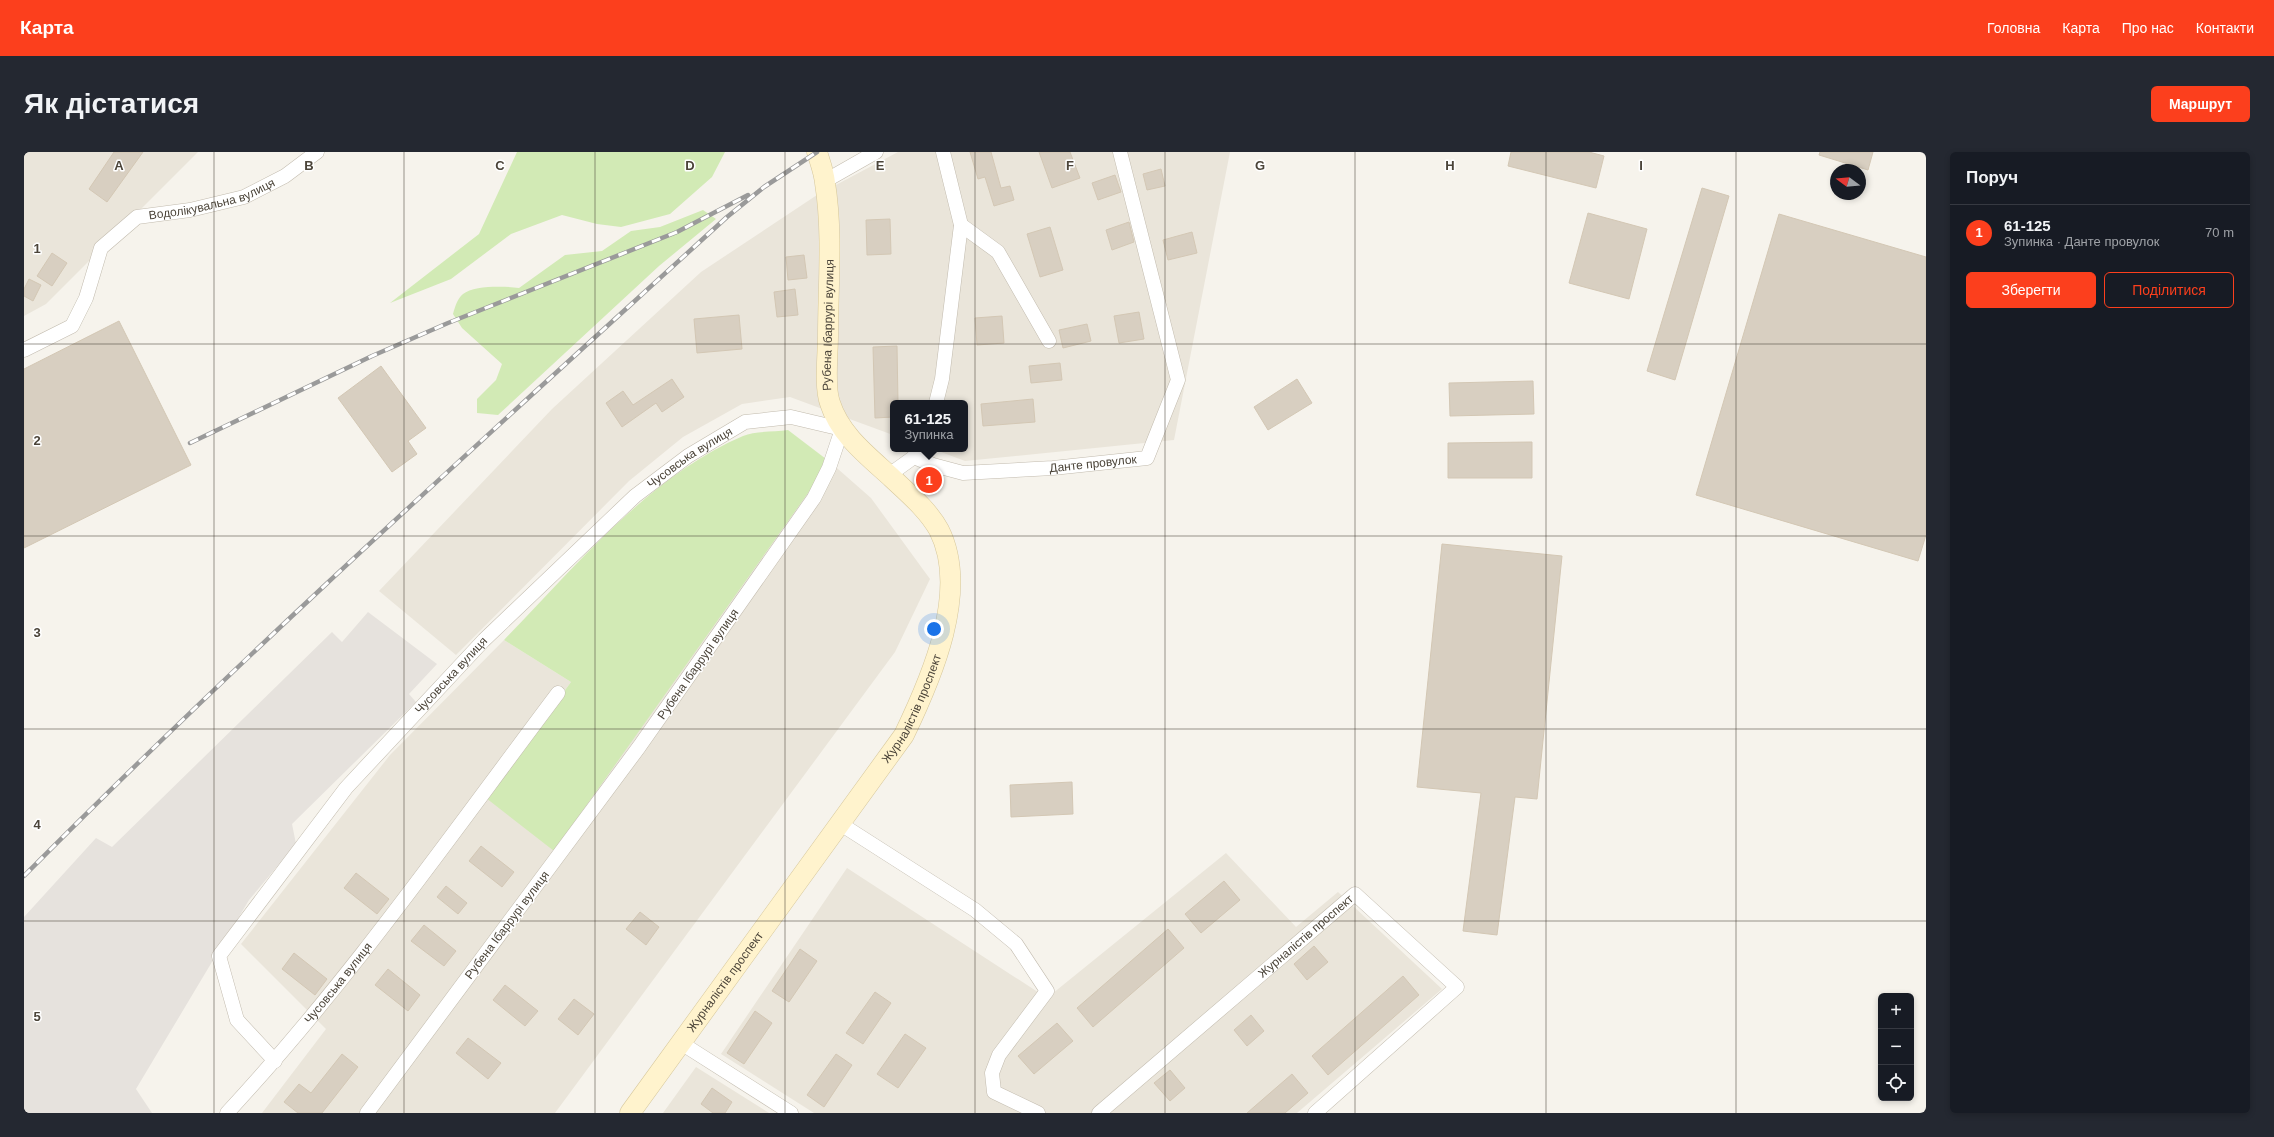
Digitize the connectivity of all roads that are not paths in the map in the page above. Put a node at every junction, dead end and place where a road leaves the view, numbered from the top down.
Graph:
1 (317, 152) edge
2 (816, 152) edge
3 (876, 152) edge
4 (943, 152) edge
5 (1120, 152) edge
6 (825, 181) junction
7 (961, 225) junction
8 (1049, 341) dead end
9 (24, 350) edge
10 (937, 400) edge
11 (842, 430) junction
12 (916, 453) edge
13 (889, 475) junction
14 (558, 693) dead end
15 (839, 823) junction
16 (681, 1043) junction
17 (275, 1062) junction
18 (227, 1113) edge
19 (367, 1113) edge
20 (630, 1113) edge
21 (791, 1113) edge
22 (1038, 1113) edge
23 (1099, 1113) edge
24 (1315, 1113) edge

1 - 9 street, Водолікувальна вулиця
2 - 6 main road, Рубена Ібаррурі вулиця
3 - 6 street
4 - 7 street
5 - 12 street, Данте провулок
6 - 11 main road, Рубена Ібаррурі вулиця
7 - 8 street
7 - 10 street
11 - 13 main road, Журналістів проспект
11 - 17 street, Чусовська вулиця
11 - 19 street, Рубена Ібаррурі вулиця
12 - 13 street, Данте провулок
13 - 15 main road, Журналістів проспект
14 - 17 street, Чусовська вулиця
15 - 16 main road, Журналістів проспект
15 - 22 street
16 - 20 main road, Журналістів проспект
16 - 21 street, Журналістів проспект
17 - 18 street, Чусовська вулиця
23 - 24 street, Журналістів проспект

